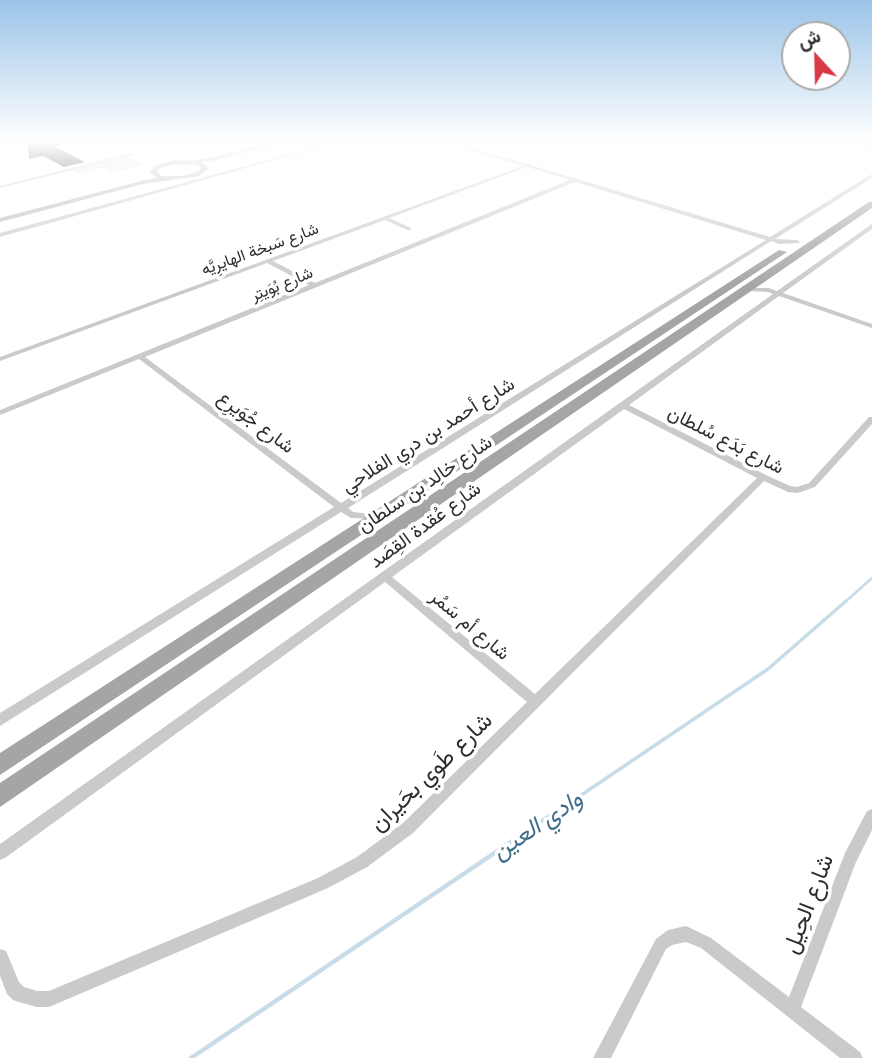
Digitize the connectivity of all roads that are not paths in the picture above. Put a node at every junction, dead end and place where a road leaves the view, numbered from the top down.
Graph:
1 (99, 189) edge
2 (114, 189) edge
3 (165, 189) edge
4 (463, 189) edge
5 (552, 189) edge
6 (606, 189) edge
7 (854, 189) edge
8 (872, 193) edge
9 (872, 204) edge
10 (838, 216) junction
11 (0, 218) edge
12 (385, 218) junction
13 (872, 226) edge
14 (408, 229) dead end
15 (0, 235) edge
16 (819, 241) junction
17 (784, 243) junction
18 (268, 261) junction
19 (314, 286) junction
20 (764, 288) junction
21 (694, 310) junction
22 (872, 326) edge
23 (659, 349) junction
24 (140, 356) junction
25 (0, 359) edge
26 (622, 405) junction
27 (0, 413) edge
28 (872, 419) edge
29 (763, 477) junction
30 (341, 508) junction
31 (351, 515) junction
32 (379, 517) junction
33 (352, 534) junction
34 (384, 576) junction
35 (534, 700) junction
36 (0, 720) edge
37 (0, 765) edge
38 (0, 796) edge
39 (872, 816) edge
40 (0, 853) edge
41 (0, 957) edge
42 (792, 1010) junction
43 (602, 1058) edge
44 (854, 1058) edge

1 - 11 main road
2 - 11 main road
3 - 15 street
4 - 12 street, شارع سَبخة الهايرِيَّه
5 - 19 street, شارع بُوَيتِر
6 - 17 street
7 - 17 street, شارع أحمد بن دري الفلاحي
8 - 10 main road, شارع خالِد بن سلطان
9 - 16 main road, شارع خالِد بن سلطان
10 - 16 main road
10 - 17 main road, شارع خالِد بن سلطان
12 - 14 street
12 - 18 street, شارع سَبخة الهايرِيَّه
13 - 20 street, شارع عُقدة القِصَد
16 - 20 main road, شارع خالِد بن سلطان
17 - 21 main road, شارع خالِد بن سلطان
17 - 30 street, شارع أحمد بن دري الفلاحي
18 - 19 street
18 - 25 street, شارع سَبخة الهايرِيَّه
19 - 24 street, شارع بُوَيتِر
20 - 22 street
20 - 23 main road, شارع خالِد بن سلطان
20 - 26 street, شارع عُقدة القِصَد
21 - 23 main road
21 - 32 main road, شارع خالِد بن سلطان
23 - 38 main road, شارع خالِد بن سلطان
24 - 27 street, شارع بُوَيتِر
24 - 30 street, شارع جُوَيرِع
26 - 29 street, شارع بَدَع سُلطان
26 - 34 street, شارع عُقدة القِصَد
28 - 29 street, شارع بَدَع سُلطان
29 - 35 street, شارع طَوي بحَيران
30 - 31 street, شارع جُوَيرِع
30 - 36 street, شارع أحمد بن دري الفلاحي
31 - 32 street
31 - 33 street
32 - 33 main road, شارع خالِد بن سلطان
33 - 37 main road, شارع خالِد بن سلطان
34 - 35 street, شارع أم سَمُر
34 - 40 street, شارع عُقدة القِصَد
35 - 41 street, شارع طَوي بحَيران
39 - 42 street, شارع الحِيل
42 - 43 street
42 - 44 street

